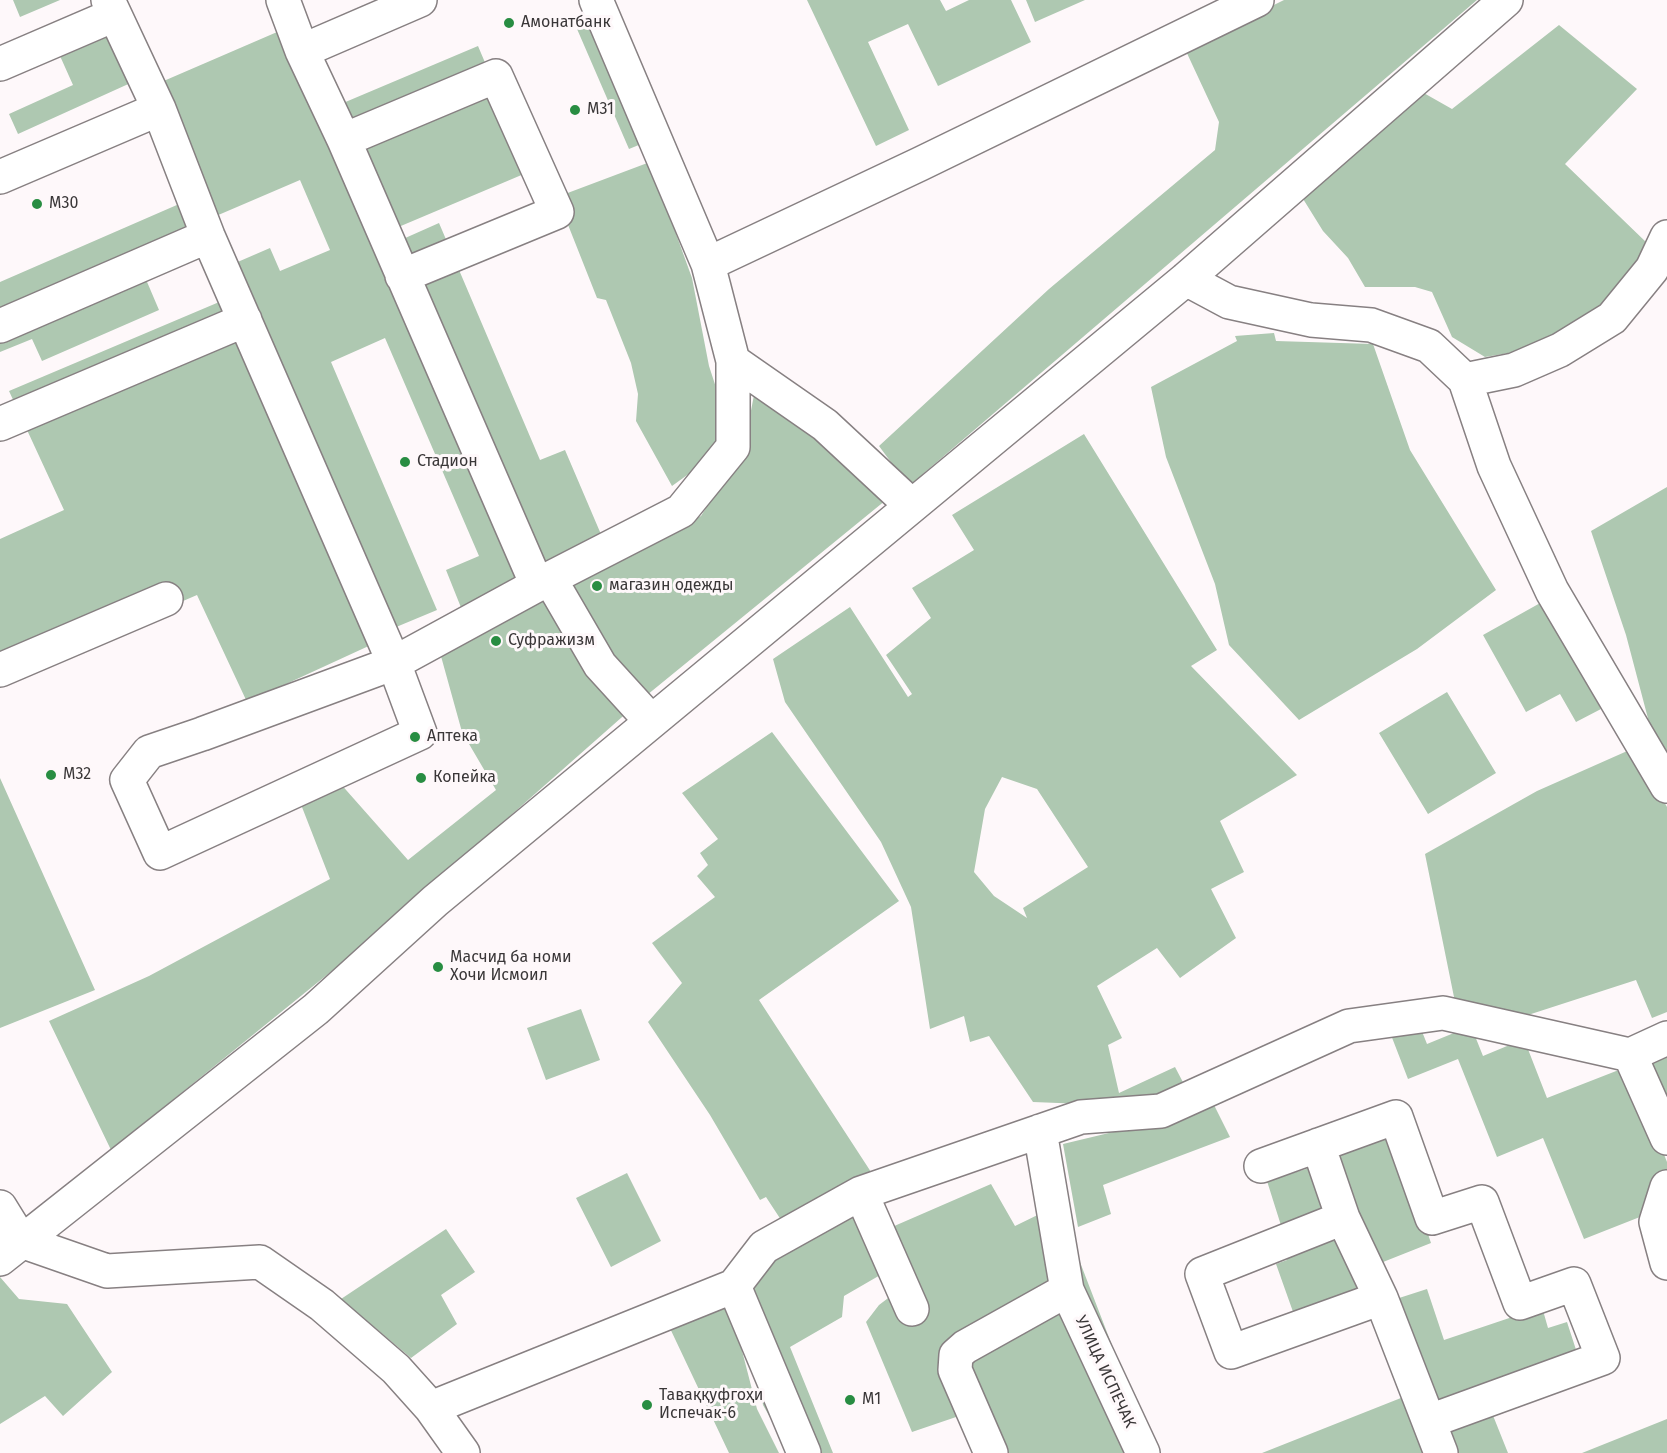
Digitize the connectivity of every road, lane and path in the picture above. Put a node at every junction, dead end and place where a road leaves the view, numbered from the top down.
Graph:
1 (283, 0) edge
2 (420, 0) edge
3 (596, 0) edge
4 (1257, 0) edge
5 (1506, 0) edge
6 (111, 8) edge
7 (302, 51) junction
8 (0, 64) edge
9 (159, 109) junction
10 (344, 140) junction
11 (0, 177) edge
12 (208, 236) junction
13 (1666, 240) edge
14 (708, 264) junction
15 (402, 276) junction
16 (1186, 279) junction
17 (245, 320) junction
18 (0, 326) edge
19 (733, 361) junction
20 (1465, 381) junction
21 (0, 424) edge
22 (911, 505) junction
23 (544, 582) junction
24 (166, 599) dead end
25 (394, 663) junction
26 (0, 670) edge
27 (651, 721) junction
28 (1667, 786) edge
29 (1667, 1038) edge
30 (1630, 1055) junction
31 (1040, 1131) junction
32 (1667, 1138) edge
33 (1318, 1145) junction
34 (1261, 1167) dead end
35 (1667, 1187) edge
36 (861, 1193) junction
37 (0, 1207) edge
38 (1343, 1218) junction
39 (11, 1250) edge
40 (1667, 1263) edge
41 (734, 1286) junction
42 (1067, 1290) junction
43 (1381, 1298) junction
44 (912, 1309) dead end
45 (431, 1408) junction
46 (1430, 1421) junction
47 (463, 1453) edge
48 (804, 1453) edge
49 (991, 1453) edge
50 (1143, 1453) edge
51 (1441, 1453) edge

1 - 7 street
2 - 7 street
3 - 14 street
4 - 14 street
5 - 16 street
6 - 8 street
6 - 9 street
7 - 10 street
9 - 11 street
9 - 12 street
10 - 15 street
10 - 15 street
12 - 17 street
12 - 18 street
13 - 20 street
14 - 19 street
15 - 23 street
16 - 20 street
16 - 22 street
17 - 21 street
17 - 25 street
19 - 22 street
19 - 23 street
20 - 28 street
22 - 27 street
23 - 25 street
23 - 27 street
24 - 26 street
25 - 25 street
27 - 39 street
29 - 30 street
30 - 31 street
30 - 32 street
31 - 36 street
31 - 42 street, УЛИЦА ИСПЕЧАК
33 - 34 street
33 - 38 street
33 - 46 street
35 - 40 street
36 - 41 street
36 - 44 street
37 - 39 street
38 - 43 street
38 - 43 street
39 - 45 street
41 - 45 street
41 - 48 street
42 - 49 street
42 - 50 street, УЛИЦА ИСПЕЧАК
43 - 46 street
45 - 47 street
46 - 51 street

